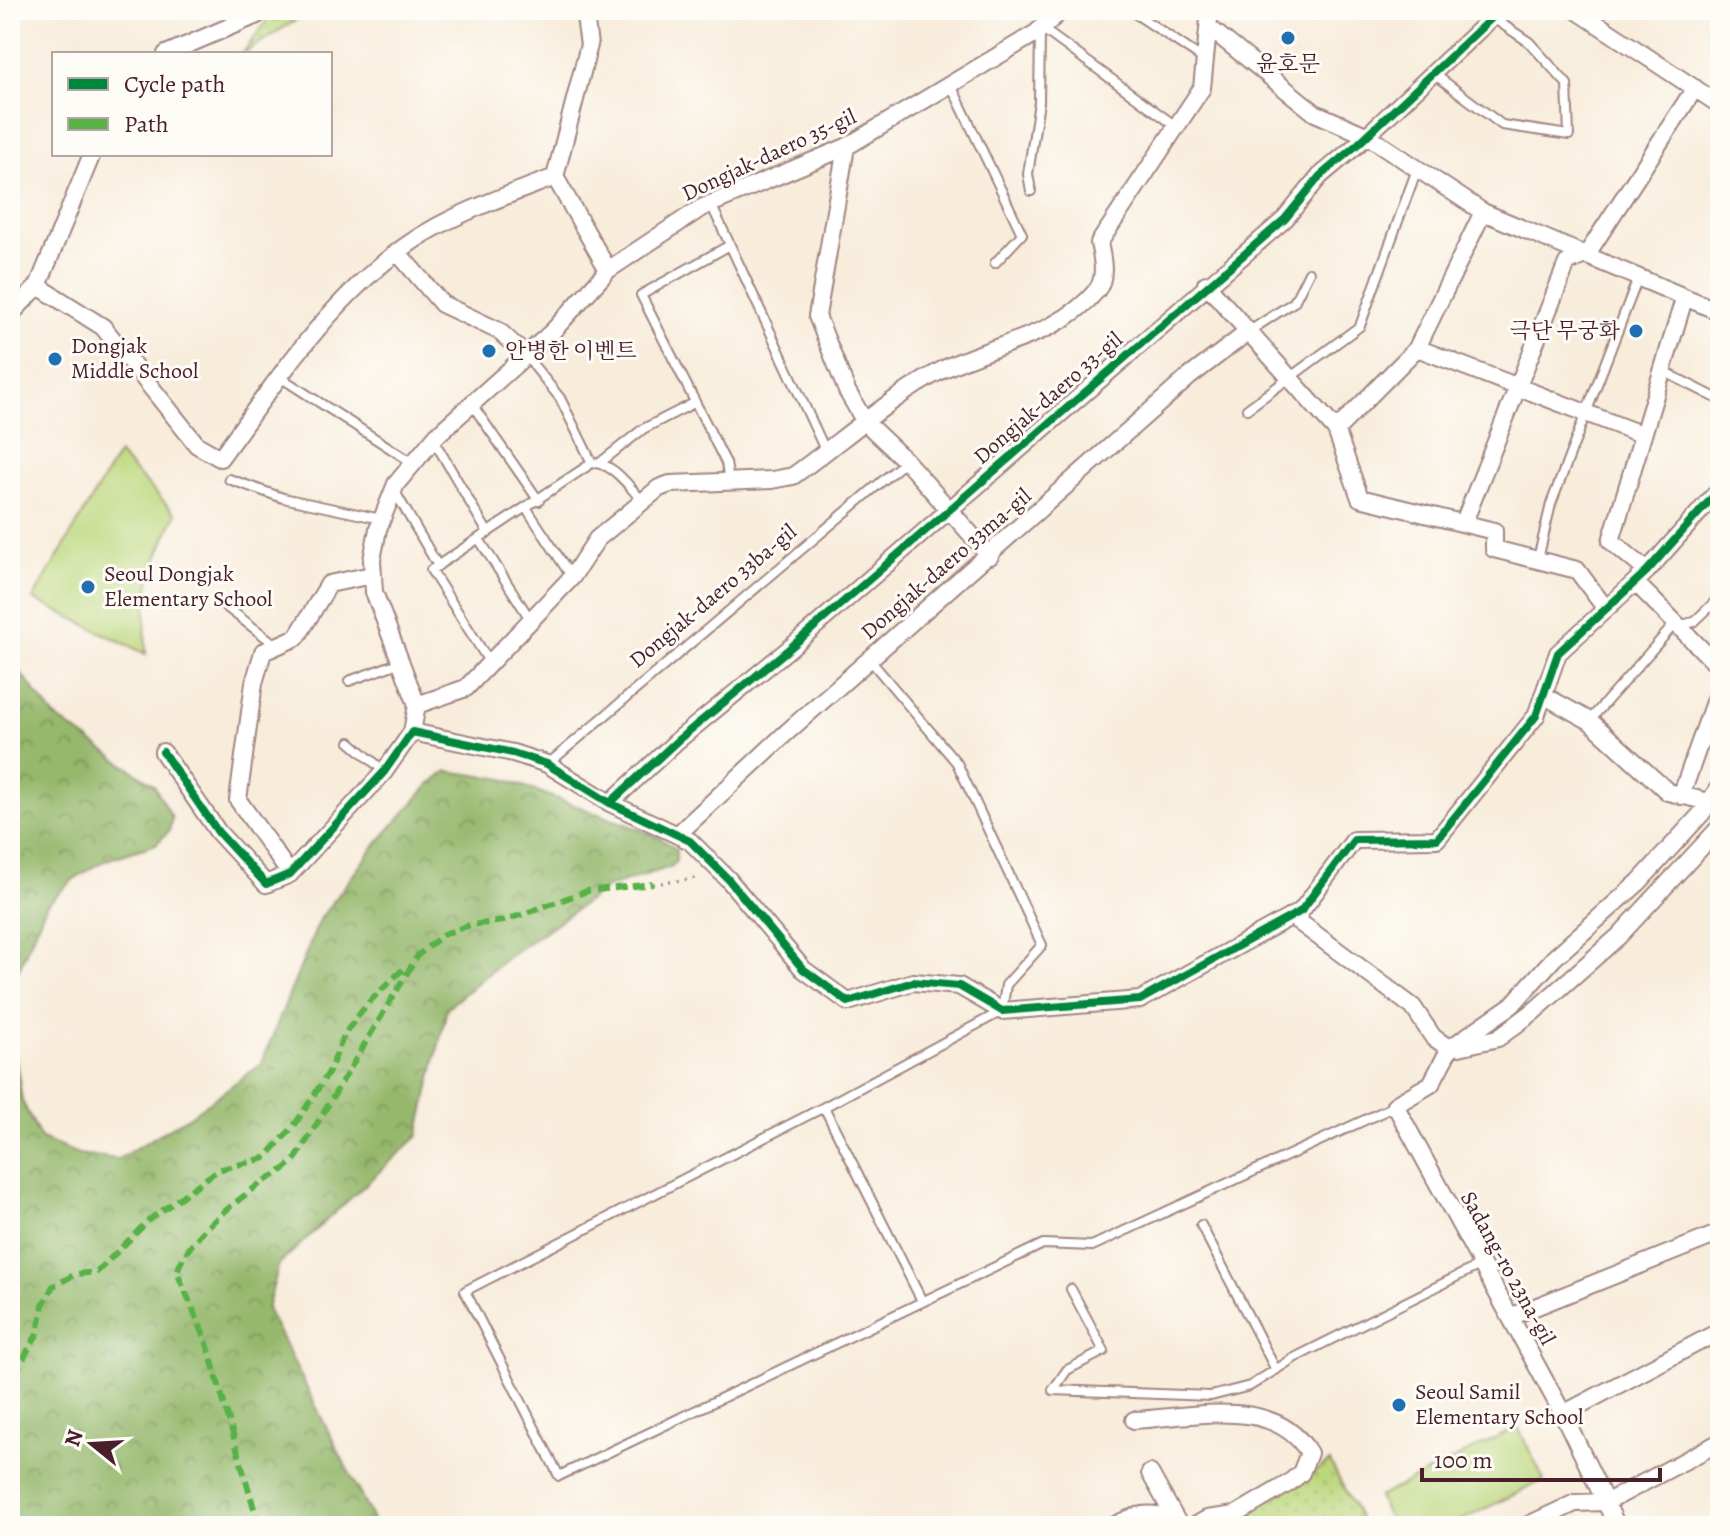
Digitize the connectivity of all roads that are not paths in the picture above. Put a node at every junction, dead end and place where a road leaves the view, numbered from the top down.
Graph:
1 (261, 10) edge
2 (584, 10) edge
3 (1044, 10) edge
4 (1062, 10) edge
5 (1130, 10) edge
6 (1210, 10) edge
7 (1250, 10) edge
8 (1269, 10) edge
9 (1576, 10) edge
10 (1496, 14) edge
11 (1040, 27) junction
12 (1211, 29) junction
13 (171, 52) edge
14 (1203, 59) junction
15 (1433, 73) junction
16 (951, 84) junction
17 (1695, 88) junction
18 (1720, 105) edge
19 (1178, 128) junction
20 (1368, 136) junction
21 (846, 147) junction
22 (91, 156) edge
23 (1417, 168) junction
24 (555, 177) junction
25 (1031, 191) dead end
26 (711, 204) junction
27 (1483, 212) junction
28 (730, 245) junction
29 (398, 253) junction
30 (1587, 254) junction
31 (995, 263) dead end
32 (608, 270) junction
33 (1309, 272) dead end
34 (1638, 278) junction
35 (1206, 284) junction
36 (38, 286) junction
37 (1684, 299) junction
38 (1720, 312) edge
39 (10, 315) edge
40 (1248, 332) junction
41 (1417, 348) junction
42 (525, 355) junction
43 (1662, 371) junction
44 (280, 377) junction
45 (1290, 378) junction
46 (1518, 386) junction
47 (1720, 400) edge
48 (471, 403) junction
49 (694, 403) junction
50 (1247, 409) dead end
51 (1583, 414) junction
52 (865, 422) junction
53 (1336, 430) junction
54 (1643, 435) junction
55 (433, 439) junction
56 (826, 452) junction
57 (906, 461) junction
58 (596, 462) junction
59 (413, 463) junction
60 (229, 479) dead end
61 (729, 481) junction
62 (1720, 489) edge
63 (394, 490) junction
64 (642, 500) junction
65 (539, 501) junction
66 (527, 509) junction
67 (949, 510) junction
68 (382, 519) junction
69 (1464, 522) junction
70 (488, 533) junction
71 (479, 539) junction
72 (990, 556) junction
73 (1538, 560) junction
74 (434, 568) junction
75 (372, 575) junction
76 (1641, 576) junction
77 (572, 577) junction
78 (1720, 597) edge
79 (225, 606) dead end
80 (1606, 609) junction
81 (530, 619) junction
82 (1681, 628) junction
83 (276, 645) junction
84 (870, 660) junction
85 (402, 662) junction
86 (490, 664) junction
87 (1720, 668) edge
88 (349, 681) dead end
89 (1720, 685) edge
90 (1543, 695) junction
91 (417, 705) junction
92 (1590, 721) junction
93 (412, 732) junction
94 (350, 742) dead end
95 (163, 752) dead end
96 (547, 764) junction
97 (384, 772) junction
98 (1720, 786) edge
99 (1681, 796) junction
100 (1709, 802) junction
101 (610, 803) junction
102 (1720, 827) edge
103 (677, 835) junction
104 (290, 874) junction
105 (1291, 916) junction
106 (1002, 1011) junction
107 (1450, 1049) junction
108 (1395, 1105) junction
109 (824, 1107) junction
110 (1201, 1225) dead end
111 (1720, 1233) edge
112 (1480, 1265) junction
113 (1071, 1289) dead end
114 (922, 1301) junction
115 (1510, 1317) junction
116 (1720, 1331) edge
117 (1276, 1370) junction
118 (1563, 1414) junction
119 (1134, 1420) dead end
120 (1720, 1442) edge
121 (1150, 1473) dead end
122 (1607, 1502) junction
123 (1113, 1526) edge
124 (1177, 1526) edge
125 (1195, 1526) edge
126 (1526, 1526) edge
127 (1617, 1526) edge

1 - 13 street
2 - 24 street
3 - 11 street
4 - 11 street, Dongjak-daero 35-gil
5 - 14 lane
6 - 12 street
7 - 8 lane
9 - 17 street
10 - 15 street, Dongjak-daero 33-gil
10 - 15 lane, Dongjak-daero 33-gil
11 - 16 street, Dongjak-daero 35-gil
11 - 19 lane
11 - 25 lane
12 - 14 street
12 - 20 street
14 - 19 street
15 - 20 street, Dongjak-daero 33-gil
16 - 21 street, Dongjak-daero 35-gil
16 - 31 lane
17 - 18 street
17 - 30 street
19 - 52 street
20 - 23 street
20 - 35 street, Dongjak-daero 33-gil
21 - 26 street, Dongjak-daero 35-gil
21 - 52 street
22 - 36 street
23 - 27 street
23 - 45 lane
24 - 29 street
24 - 32 street
26 - 28 lane
26 - 32 street, Dongjak-daero 35-gil
27 - 30 street
27 - 41 street
28 - 49 lane
28 - 56 lane
29 - 42 street
29 - 44 street
30 - 34 street
30 - 46 street
32 - 42 street, Dongjak-daero 35-gil
33 - 40 lane
34 - 37 street
34 - 51 lane
35 - 40 street
35 - 67 street, Dongjak-daero 33-gil
36 - 39 street
36 - 44 street
37 - 38 street
37 - 43 street
40 - 45 street
40 - 72 street, Dongjak-daero 33ma-gil
41 - 46 street
41 - 53 street
42 - 48 street, Dongjak-daero 35-gil
42 - 58 lane
43 - 47 lane
43 - 54 street
44 - 59 lane
45 - 50 lane
45 - 53 street
46 - 51 street
46 - 69 street
48 - 55 street, Dongjak-daero 35-gil
48 - 65 lane
49 - 58 lane
49 - 61 lane
51 - 54 street
51 - 73 lane
52 - 56 street
52 - 57 street
53 - 69 street
54 - 76 street
55 - 59 street, Dongjak-daero 35-gil
55 - 70 lane
56 - 61 street
57 - 67 street
57 - 96 lane, Dongjak-daero 33ba-gil
58 - 64 lane
58 - 65 lane
59 - 63 street, Dongjak-daero 35-gil
60 - 68 lane
61 - 64 street
62 - 76 street
63 - 68 street, Dongjak-daero 35-gil
63 - 74 lane
64 - 77 street
65 - 66 lane
66 - 70 lane
66 - 77 lane
67 - 72 street
67 - 101 street, Dongjak-daero 33-gil
68 - 75 street, Dongjak-daero 35-gil
69 - 73 street
70 - 71 lane
71 - 74 lane
71 - 81 lane
72 - 84 street, Dongjak-daero 33ma-gil
73 - 80 street
74 - 86 lane
75 - 83 street
75 - 85 street, Dongjak-daero 35-gil
76 - 80 street
76 - 82 street
77 - 81 street
78 - 82 lane
79 - 83 lane
80 - 90 street
81 - 86 street
82 - 87 street
82 - 92 lane
83 - 104 street
84 - 103 street, Dongjak-daero 33ma-gil
84 - 106 lane
85 - 88 lane
85 - 91 street, Dongjak-daero 35-gil
86 - 91 street
89 - 99 street
90 - 92 street
90 - 105 street
91 - 93 street, Dongjak-daero 35-gil
92 - 99 street
93 - 96 street
93 - 97 street
94 - 97 lane
95 - 104 street
96 - 101 street
97 - 104 street
98 - 100 street
99 - 100 street
100 - 107 street
101 - 103 street
102 - 107 street
103 - 106 street
105 - 106 street
105 - 107 street
106 - 109 lane
107 - 108 street
108 - 112 street, Sadang-ro 23na-gil
108 - 114 lane
109 - 114 lane
109 - 114 lane
110 - 117 lane
111 - 115 street
112 - 115 street, Sadang-ro 23na-gil
112 - 117 lane
113 - 117 lane
115 - 118 street, Sadang-ro 23na-gil
116 - 118 street
118 - 122 street, Sadang-ro 23na-gil
119 - 125 street
120 - 122 street
121 - 124 street
122 - 126 street
122 - 127 street, Sadang-ro 23na-gil
123 - 124 street

